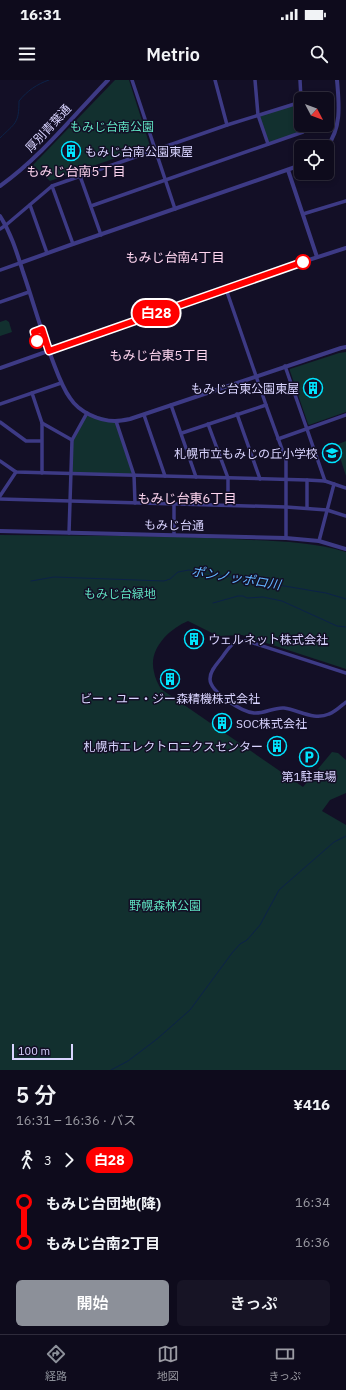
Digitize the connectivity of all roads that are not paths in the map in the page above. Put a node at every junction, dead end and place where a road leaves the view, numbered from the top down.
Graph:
1 (108, 80) edge
2 (132, 80) edge
3 (215, 80) edge
4 (255, 80) edge
5 (300, 80) edge
6 (337, 80) edge
7 (301, 92) edge
8 (294, 104) edge
9 (258, 115) junction
10 (227, 125) junction
11 (303, 132) edge
12 (331, 140) edge
13 (268, 144) junction
14 (155, 150) junction
15 (294, 167) edge
16 (288, 170) junction
17 (80, 176) junction
18 (165, 180) junction
19 (0, 186) edge
20 (52, 186) junction
21 (346, 201) edge
22 (30, 205) junction
23 (91, 206) junction
24 (175, 209) junction
25 (303, 214) junction
26 (0, 216) edge
27 (6, 225) junction
28 (0, 229) edge
29 (101, 234) junction
30 (73, 244) junction
31 (346, 248) edge
32 (47, 253) junction
33 (317, 257) junction
34 (20, 263) junction
35 (0, 270) edge
36 (226, 289) junction
37 (29, 292) junction
38 (0, 302) edge
39 (346, 347) edge
40 (49, 351) junction
41 (284, 366) junction
42 (0, 368) edge
43 (256, 377) junction
44 (61, 383) junction
45 (32, 393) junction
46 (0, 404) edge
47 (171, 405) junction
48 (266, 405) junction
49 (87, 413) junction
50 (236, 414) junction
51 (144, 415) junction
52 (346, 415) edge
53 (116, 421) junction
54 (0, 422) edge
55 (42, 423) junction
56 (208, 424) junction
57 (306, 428) junction
58 (182, 433) junction
59 (278, 439) junction
60 (72, 440) junction
61 (41, 441) junction
62 (0, 461) edge
63 (16, 472) junction
64 (42, 473) junction
65 (70, 474) junction
66 (134, 476) junction
67 (164, 476) junction
68 (196, 477) junction
69 (228, 478) junction
70 (260, 479) junction
71 (286, 480) junction
72 (307, 480) junction
73 (325, 481) junction
74 (334, 484) junction
75 (346, 488) edge
76 (0, 496) edge
77 (0, 499) edge
78 (71, 501) junction
79 (135, 503) junction
80 (174, 504) junction
81 (228, 505) junction
82 (286, 507) junction
83 (307, 508) junction
84 (327, 510) junction
85 (346, 516) edge
86 (0, 531) edge
87 (69, 533) junction
88 (174, 534) junction
89 (286, 538) junction
90 (319, 541) junction
91 (346, 549) edge
92 (346, 673) edge
93 (346, 702) edge

1 - 19 street, 厚別青葉通
2 - 14 street
3 - 10 street
4 - 9 street
5 - 7 street
6 - 12 street
8 - 9 street
9 - 10 street
9 - 13 street
10 - 14 street
11 - 13 street
13 - 18 street
14 - 17 street
14 - 18 street
15 - 16 street
16 - 24 street
16 - 25 street
17 - 20 street
17 - 23 street
18 - 23 street
18 - 24 street
20 - 22 street
20 - 30 street
21 - 25 street
22 - 27 street
22 - 32 street
23 - 29 street
24 - 29 street
25 - 33 street
26 - 27 street
27 - 28 street
27 - 34 street
29 - 30 street
30 - 32 street
31 - 33 street
32 - 34 street
33 - 36 street
34 - 35 street
34 - 37 street
36 - 40 street
36 - 43 street
37 - 38 street
37 - 40 street
39 - 41 street
40 - 42 street
40 - 44 street
41 - 43 street
41 - 57 street
43 - 47 street
43 - 48 street
44 - 45 street
44 - 49 street
45 - 46 street
45 - 55 street
47 - 51 street
47 - 58 street
48 - 50 street
48 - 59 street
49 - 53 street
49 - 60 street
50 - 56 street
50 - 70 street
51 - 53 street
51 - 67 street
52 - 57 street
53 - 66 street
54 - 61 street
55 - 60 street
55 - 61 street
56 - 58 street
56 - 69 street
57 - 59 street
57 - 73 street
58 - 68 street
59 - 71 street
60 - 65 street
61 - 64 street
62 - 63 street
63 - 64 street
63 - 76 street
64 - 65 street
65 - 66 street
65 - 78 street
66 - 67 street
66 - 79 street
67 - 68 street
68 - 69 street
69 - 70 street
69 - 81 street
70 - 71 street
71 - 72 street
71 - 82 street
72 - 73 street
72 - 83 street
73 - 74 street
74 - 75 street
74 - 84 street
77 - 78 street
78 - 79 street
78 - 87 street
79 - 80 street
80 - 81 street
80 - 88 street
81 - 82 street
82 - 83 street
82 - 89 street
83 - 84 street
84 - 85 street
84 - 90 street
86 - 87 street, もみじ台通
87 - 88 street, もみじ台通
88 - 89 street, もみじ台通
89 - 90 street, もみじ台通
90 - 91 street, もみじ台通
92 - 93 street

